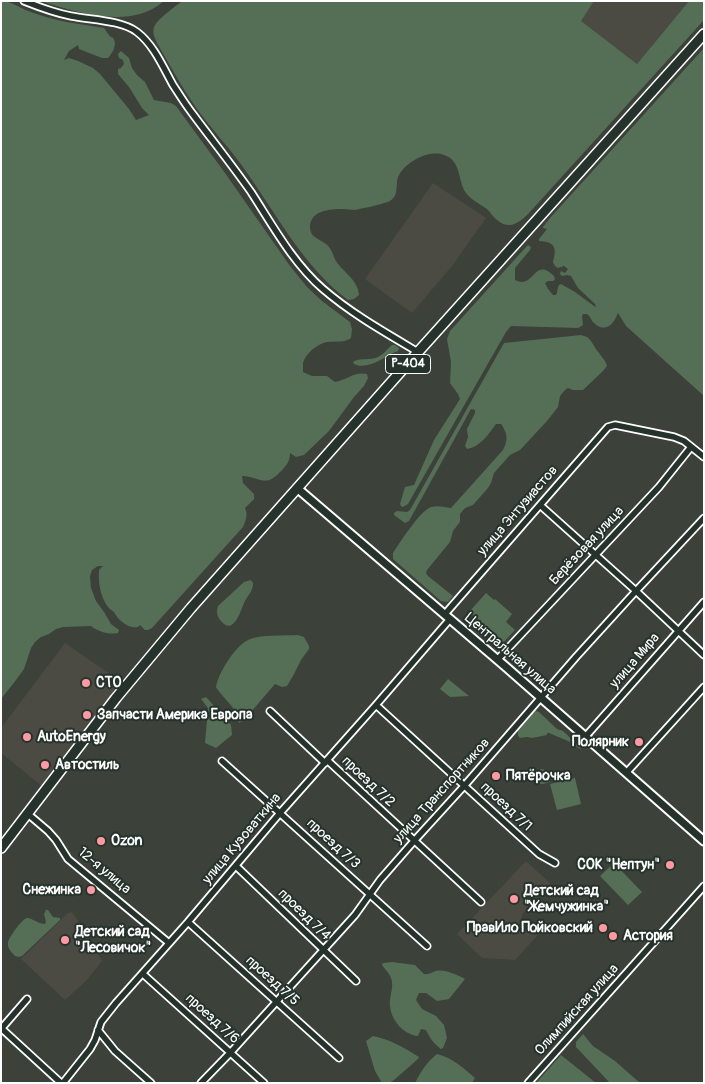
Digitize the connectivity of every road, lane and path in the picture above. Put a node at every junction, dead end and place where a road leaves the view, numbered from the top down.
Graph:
1 (24, 1) edge
2 (704, 34) edge
3 (418, 352) junction
4 (691, 447) junction
5 (704, 457) edge
6 (297, 488) junction
7 (540, 505) junction
8 (704, 518) edge
9 (595, 555) junction
10 (636, 591) junction
11 (704, 602) edge
12 (448, 616) junction
13 (678, 630) junction
14 (704, 655) edge
15 (498, 659) junction
16 (704, 687) edge
17 (541, 698) junction
18 (376, 705) junction
19 (270, 711) dead end
20 (586, 736) junction
21 (222, 761) dead end
22 (326, 762) junction
23 (626, 772) junction
24 (465, 785) junction
25 (280, 813) junction
26 (28, 814) junction
27 (414, 841) junction
28 (704, 841) edge
29 (1, 848) edge
30 (555, 863) dead end
31 (236, 866) junction
32 (704, 886) edge
33 (370, 894) junction
34 (481, 902) dead end
35 (188, 922) junction
36 (169, 943) junction
37 (427, 946) dead end
38 (324, 950) junction
39 (143, 974) junction
40 (356, 981) dead end
41 (27, 999) dead end
42 (277, 1002) junction
43 (1, 1029) edge
44 (98, 1030) junction
45 (231, 1052) junction
46 (339, 1058) dead end
47 (62, 1083) edge
48 (151, 1083) edge
49 (201, 1083) edge
50 (264, 1083) edge
51 (528, 1083) edge

1 - 3 street
2 - 3 highway, Р-404
3 - 6 highway, Р-404
4 - 5 street
4 - 7 street, улица Энтузиастов
4 - 9 street, Берёзовая улица
6 - 12 street, Центральная улица
6 - 26 highway, Р-404
7 - 9 street
7 - 12 street, улица Энтузиастов
8 - 10 street, улица Транспортников
9 - 10 street
9 - 15 street, Берёзовая улица
10 - 13 street
10 - 17 street, улица Транспортников
11 - 13 street, улица Мира
12 - 15 street, Центральная улица
12 - 18 street, улица Кузоваткина
13 - 14 street
13 - 20 street, улица Мира
15 - 17 street, Центральная улица
16 - 23 street
17 - 20 street, Центральная улица
17 - 24 street, улица Транспортников
18 - 22 street, улица Кузоваткина
18 - 24 street, проезд 7/1
19 - 22 street, проезд 7/2
20 - 23 street, Центральная улица
21 - 25 street, проезд 7/3
22 - 25 street, улица Кузоваткина
22 - 27 street, проезд 7/2
23 - 28 street, Центральная улица
24 - 27 street, улица Транспортников
24 - 30 street, проезд 7/1
25 - 31 street, улица Кузоваткина
25 - 33 street, проезд 7/3
26 - 29 highway, Р-404
26 - 36 street, 12-я улица
27 - 33 street, улица Транспортников
27 - 34 street, проезд 7/2
31 - 35 street, улица Кузоваткина
31 - 38 street, проезд 7/4
32 - 51 street, Олимпийская улица
33 - 37 street, проезд 7/3
33 - 38 street, улица Транспортников
35 - 36 street, улица Кузоваткина
35 - 42 street, проезд 7/5
36 - 39 street, улица Кузоваткина
38 - 40 street, проезд 7/4
38 - 42 street, улица Транспортников
39 - 44 street, улица Кузоваткина
39 - 45 street, проезд 7/6
41 - 43 street
42 - 45 street, улица Транспортников
42 - 46 street, проезд 7/5
43 - 47 street
44 - 47 street, улица Кузоваткина
44 - 48 street
45 - 49 street, улица Транспортников
45 - 50 street, проезд 7/6

